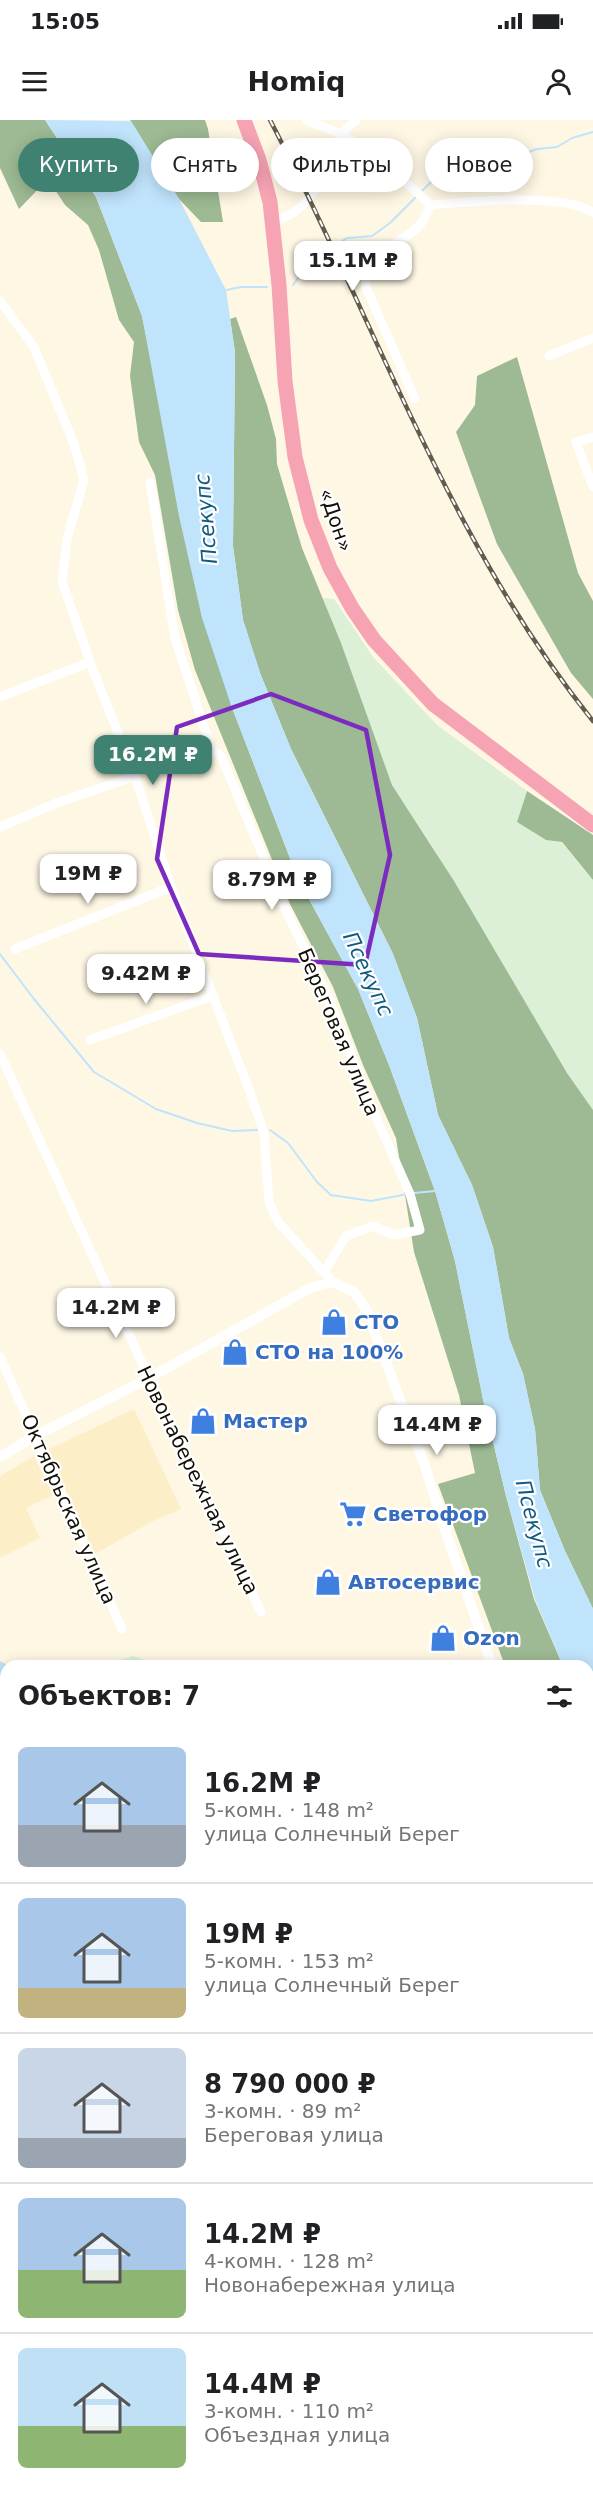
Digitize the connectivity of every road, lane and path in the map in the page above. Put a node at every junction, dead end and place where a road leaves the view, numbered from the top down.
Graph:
1 (244, 120) edge
2 (306, 120) edge
3 (356, 120) edge
4 (341, 134) junction
5 (430, 205) junction
6 (593, 213) edge
7 (272, 222) junction
8 (0, 301) edge
9 (593, 338) edge
10 (549, 356) dead end
11 (415, 399) dead end
12 (593, 437) edge
13 (150, 482) dead end
14 (593, 487) edge
15 (90, 662) junction
16 (0, 697) edge
17 (135, 776) junction
18 (593, 825) edge
19 (0, 827) edge
20 (171, 887) junction
21 (15, 949) dead end
22 (212, 996) junction
23 (90, 1040) dead end
24 (0, 1054) edge
25 (324, 1272) junction
26 (333, 1282) junction
27 (0, 1357) edge
28 (149, 1378) junction
29 (35, 1436) junction
30 (0, 1457) edge
31 (261, 1612) dead end
32 (122, 1629) dead end
33 (490, 1660) edge

1 - 7 highway, «Дон»
2 - 4 street
3 - 4 street
4 - 5 street
4 - 7 street
5 - 6 street
5 - 11 street
7 - 18 highway, «Дон»
8 - 15 street
9 - 10 street
12 - 14 street
13 - 25 street, Береговая улица
15 - 16 street
15 - 17 street
17 - 19 street
17 - 20 street
20 - 21 street
20 - 22 street
22 - 23 street
22 - 25 street
24 - 28 street, Новонабережная улица
25 - 26 street
26 - 28 street
26 - 33 street
27 - 29 street, Октябрьская улица
28 - 29 street
28 - 31 street, Новонабережная улица
29 - 30 street
29 - 32 street, Октябрьская улица

